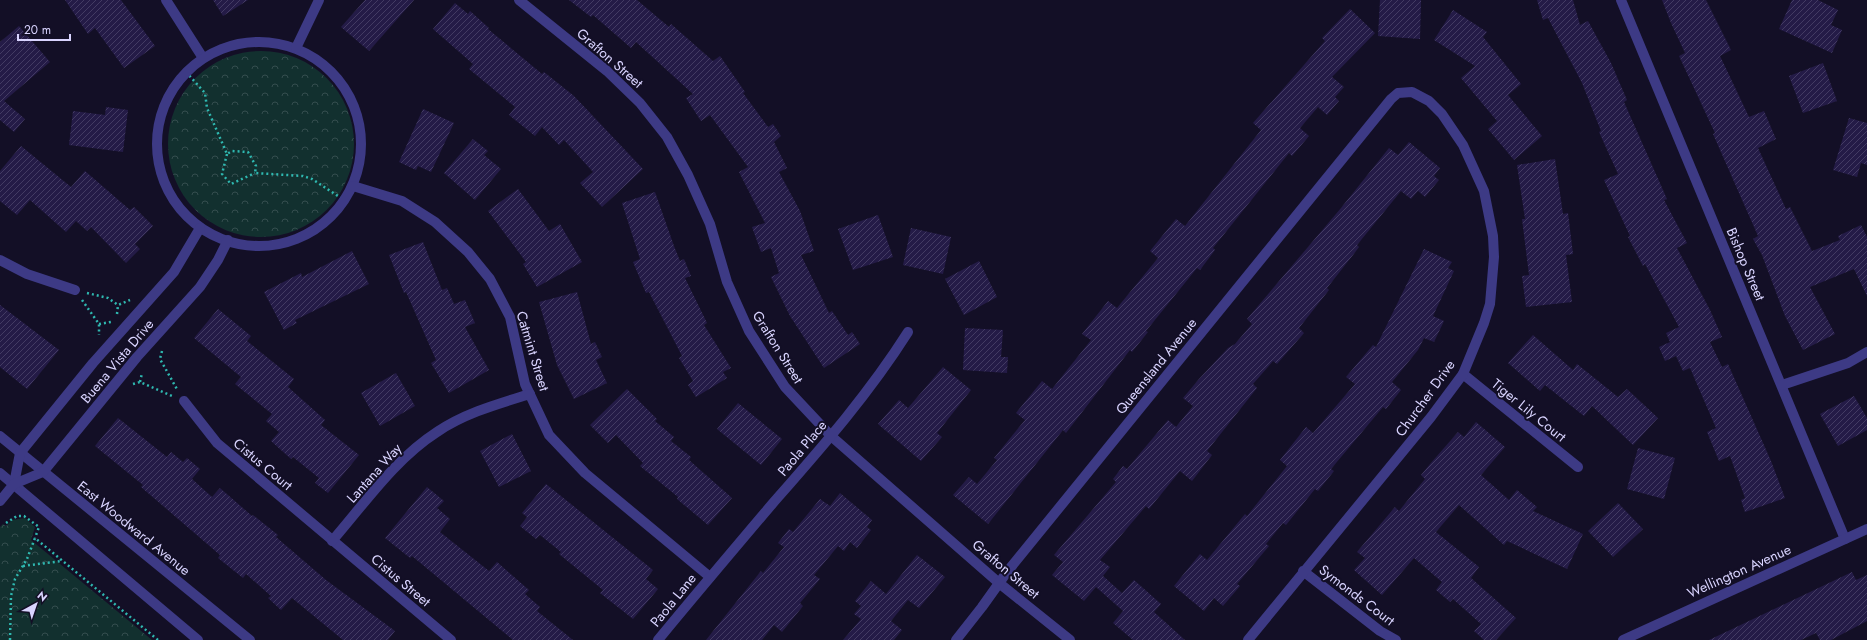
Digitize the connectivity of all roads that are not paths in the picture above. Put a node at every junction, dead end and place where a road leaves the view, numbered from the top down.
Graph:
1 (166, 0) edge
2 (319, 0) edge
3 (519, 0) edge
4 (1621, 0) edge
5 (296, 48) junction
6 (203, 58) junction
7 (1380, 112) joint
8 (353, 186) junction
9 (200, 228) junction
10 (228, 240) junction
11 (0, 260) edge
12 (75, 290) road end
13 (908, 332) dead end
14 (1867, 352) edge
15 (1463, 374) junction
16 (1782, 385) junction
17 (530, 394) junction
18 (184, 401) road end
19 (0, 436) edge
20 (832, 436) junction
21 (20, 453) junction
22 (1578, 467) dead end
23 (0, 472) edge
24 (43, 472) junction
25 (14, 484) junction
26 (0, 502) edge
27 (1867, 529) edge
28 (1845, 539) junction
29 (332, 541) junction
30 (1303, 571) junction
31 (710, 577) junction
32 (1000, 583) junction
33 (198, 640) edge
34 (250, 640) edge
35 (452, 640) edge
36 (658, 640) edge
37 (956, 640) edge
38 (1070, 640) edge
39 (1248, 640) edge
40 (1396, 640) edge
41 (1623, 640) edge

1 - 6 street
2 - 5 street
3 - 20 street, Grafton Street
4 - 16 street, Bishop Street
5 - 6 street
5 - 8 street
6 - 9 street
7 - 15 street, Churcher Drive
7 - 32 street, Queensland Avenue
8 - 10 street
8 - 17 street, Catmint Street
9 - 10 street
9 - 21 street, Buena Vista Drive
10 - 24 street, Buena Vista Drive
11 - 12 street
13 - 20 street, Paola Place
14 - 16 street
15 - 22 street, Tiger Lily Court
15 - 30 street, Churcher Drive
16 - 28 street, Bishop Street
17 - 29 street, Lantana Way
17 - 31 street, Catmint Street
18 - 29 street, Cistus Court
19 - 21 street, East Woodward Avenue
20 - 31 street, Paola Place
20 - 32 street, Grafton Street
21 - 24 street, East Woodward Avenue
21 - 25 street, Buena Vista Drive
23 - 25 street
24 - 25 street, Buena Vista Drive
24 - 34 street, East Woodward Avenue
25 - 26 street, Buena Vista Drive
25 - 33 street
27 - 28 street, Wellington Avenue
28 - 41 street, Wellington Avenue
29 - 35 street, Cistus Street
30 - 39 street, Churcher Drive
30 - 40 street, Symonds Court
31 - 36 street, Paola Lane
32 - 37 street, Queensland Avenue
32 - 38 street, Grafton Street

